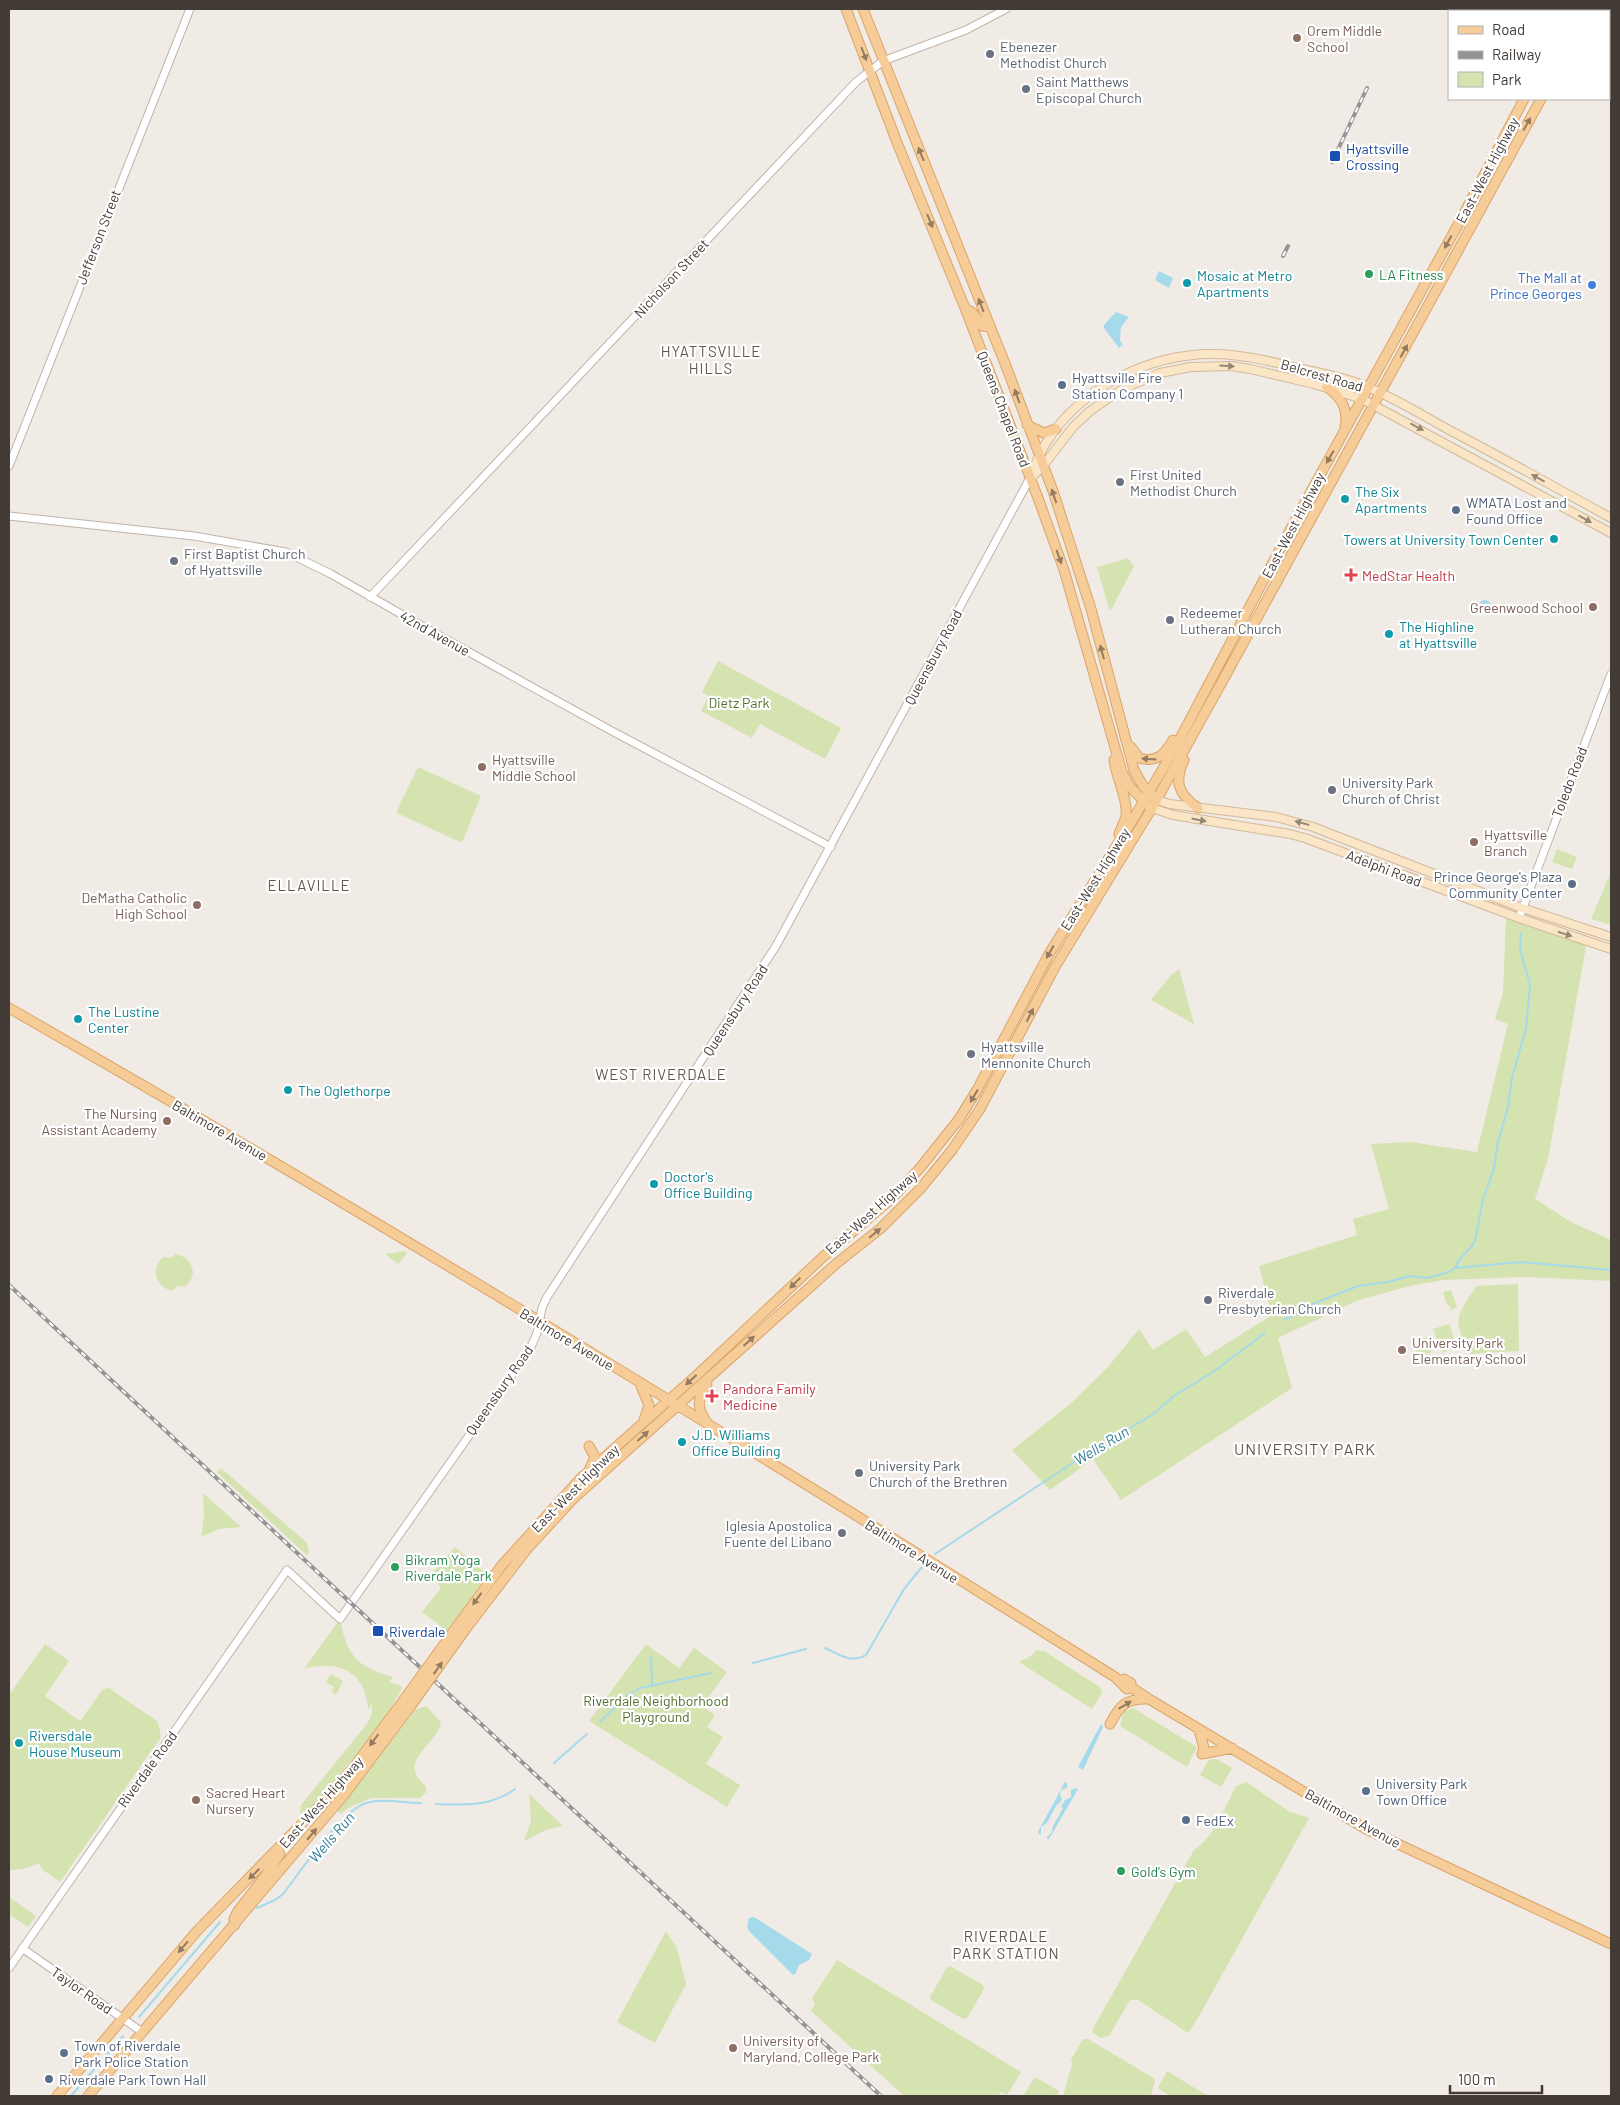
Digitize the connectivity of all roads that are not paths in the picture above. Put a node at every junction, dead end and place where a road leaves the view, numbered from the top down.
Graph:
1 (190, 9) edge
2 (846, 9) edge
3 (863, 9) edge
4 (1006, 9) edge
5 (883, 61) junction
6 (870, 70) junction
7 (1523, 100) edge
8 (1540, 100) edge
9 (965, 308) junction
10 (990, 327) junction
11 (1327, 388) junction
12 (1369, 388) junction
13 (1380, 393) junction
14 (1090, 396) junction
15 (1110, 396) junction
16 (1362, 399) junction
17 (1374, 405) junction
18 (1028, 425) junction
19 (1056, 429) junction
20 (1343, 434) junction
21 (1040, 455) junction
22 (9, 466) edge
23 (1043, 466) junction
24 (1030, 478) junction
25 (9, 516) edge
26 (1611, 518) edge
27 (1611, 533) edge
28 (370, 597) junction
29 (1252, 601) junction
30 (1228, 671) junction
31 (1611, 674) edge
32 (1208, 682) junction
33 (1114, 699) junction
34 (1210, 703) junction
35 (1112, 738) junction
36 (1149, 793) junction
37 (1143, 802) junction
38 (1155, 804) junction
39 (1198, 808) junction
40 (831, 846) junction
41 (1103, 866) junction
42 (1522, 908) junction
43 (1519, 918) junction
44 (1611, 937) edge
45 (1611, 949) edge
46 (9, 1008) edge
47 (540, 1323) junction
48 (713, 1374) junction
49 (639, 1384) junction
50 (668, 1401) junction
51 (676, 1406) junction
52 (641, 1424) junction
53 (710, 1426) junction
54 (614, 1448) junction
55 (589, 1470) junction
56 (287, 1570) joint
57 (462, 1627) junction
58 (1149, 1699) junction
59 (407, 1704) junction
60 (1110, 1724) dead end
61 (1199, 1730) junction
62 (1232, 1748) junction
63 (293, 1835) junction
64 (235, 1925) junction
65 (1611, 1944) edge
66 (22, 1948) junction
67 (9, 1968) edge
68 (122, 2017) junction
69 (142, 2032) junction
70 (57, 2096) edge
71 (88, 2096) edge

1 - 22 street, Jefferson Street
2 -> 6 main road, Queens Chapel Road
3 - 5 main road, Queens Chapel Road
4 - 5 street, Nicholson Street
5 - 6 street, Nicholson Street
10 -> 5 main road, Queens Chapel Road
6 -> 9 main road, Queens Chapel Road
6 - 28 street, Nicholson Street
7 -> 12 main road, East-West Highway
13 -> 8 main road, East-West Highway
9 - 10 main road
9 - 24 main road, Queens Chapel Road
18 -> 10 main road, Queens Chapel Road
15 -> 11 main road, Belcrest Road
11 - 16 main road, Belcrest Road
11 - 20 main road
12 - 13 main road, Belcrest Road
12 - 14 main road, Belcrest Road
12 - 16 main road, East-West Highway
13 - 17 main road, East-West Highway
26 -> 13 main road, Belcrest Road
14 - 15 main road
14 - 19 main road, Belcrest Road
15 - 23 main road, Belcrest Road
16 - 17 main road, Belcrest Road
16 - 20 main road, East-West Highway
17 -> 27 main road, Belcrest Road
17 - 30 main road, East-West Highway
18 - 19 main road
18 - 21 main road, Queens Chapel Road
19 - 21 main road, Belcrest Road
20 -> 29 main road, East-West Highway
21 - 23 main road, Queens Chapel Road
21 - 24 main road, Queensbury Road
23 - 24 main road, Queensbury Road
33 -> 23 main road, Queens Chapel Road
24 -> 35 main road, Queens Chapel Road
24 - 40 street, Queensbury Road
25 - 28 street, 42nd Avenue
28 - 40 street, 42nd Avenue
29 - 30 main road
29 - 32 main road, East-West Highway
30 - 34 main road, East-West Highway
31 - 42 street, Toledo Road
32 -> 33 main road
32 - 36 main road, East-West Highway
33 - 36 main road, Queens Chapel Road
34 - 38 main road, East-West Highway
34 - 39 main road
35 - 37 main road, Queens Chapel Road
35 - 41 main road
36 - 37 main road, East-West Highway
36 - 38 main road, Queens Chapel Road
37 - 38 main road, Queens Chapel Road
37 - 41 main road, East-West Highway
38 - 39 main road, Adelphi Road
38 -> 43 main road, Adelphi Road
48 -> 38 main road, East-West Highway
42 -> 39 main road, Adelphi Road
40 - 47 street, Queensbury Road
41 -> 50 main road, East-West Highway
42 - 43 street, Toledo Road
42 - 44 main road, Adelphi Road
43 -> 45 main road, Adelphi Road
46 - 47 main road, Baltimore Avenue
47 - 49 main road, Baltimore Avenue
47 - 56 street, Queensbury Road
48 - 51 main road, East-West Highway
48 - 53 main road
49 - 50 main road, Baltimore Avenue
49 - 52 main road
50 - 51 main road, Baltimore Avenue
50 - 52 main road, East-West Highway
51 - 53 main road, Baltimore Avenue
57 -> 51 main road, East-West Highway
52 - 54 main road, East-West Highway
53 - 58 main road, Baltimore Avenue
54 - 55 main road, East-West Highway
54 - 55 main road
55 -> 57 main road, East-West Highway
56 - 66 street, Riverdale Road
57 - 59 main road, East-West Highway, bridge
60 -> 58 main road
58 - 61 main road, Baltimore Avenue
59 -> 63 main road, East-West Highway
64 -> 59 main road, East-West Highway
61 - 62 main road, Baltimore Avenue
61 - 62 main road
62 - 65 main road, Baltimore Avenue
63 - 64 main road
63 -> 68 main road, East-West Highway
64 - 69 main road, East-West Highway
66 - 67 street, Riverdale Road
66 - 68 street, Taylor Road
68 - 69 street, Taylor Road
68 - 70 main road, East-West Highway
69 - 71 main road, East-West Highway

